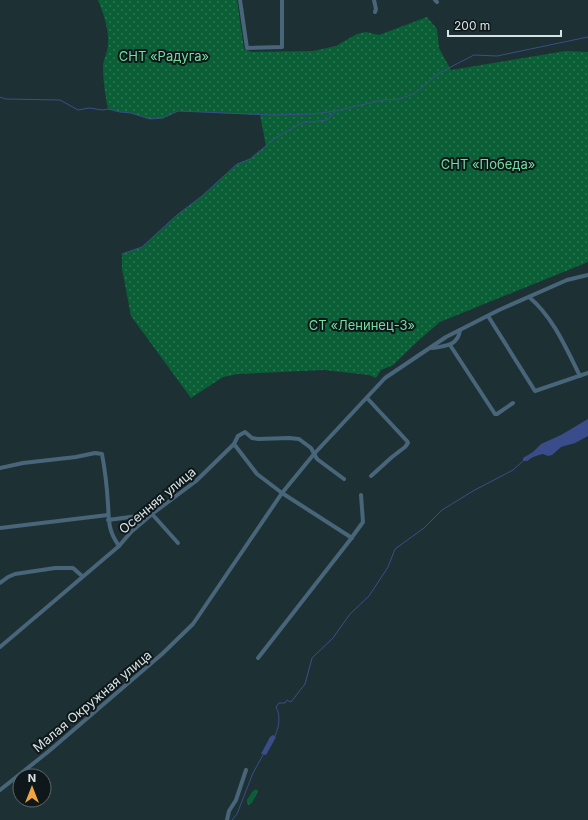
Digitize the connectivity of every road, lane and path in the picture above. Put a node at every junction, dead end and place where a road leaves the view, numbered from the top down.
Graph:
1 (240, 0) edge
2 (282, 0) edge
3 (374, 0) edge
4 (375, 12) dead end
5 (587, 275) edge
6 (588, 281) edge
7 (529, 297) junction
8 (488, 316) junction
9 (460, 330) junction
10 (450, 345) junction
11 (432, 348) junction
12 (588, 373) edge
13 (580, 376) junction
14 (367, 398) junction
15 (513, 403) dead end
16 (234, 444) junction
17 (314, 454) junction
18 (0, 468) edge
19 (371, 476) dead end
20 (344, 479) dead end
21 (282, 493) junction
22 (361, 495) dead end
23 (152, 514) junction
24 (108, 518) junction
25 (0, 528) edge
26 (352, 538) junction
27 (178, 542) dead end
28 (119, 546) junction
29 (82, 576) junction
30 (0, 584) edge
31 (0, 647) edge
32 (258, 658) dead end
33 (246, 770) dead end
34 (0, 790) edge
35 (227, 820) edge

1 - 2 street
3 - 4 street
5 - 6 street
5 - 7 street
7 - 8 street
7 - 13 street
8 - 9 street
8 - 13 street
9 - 10 street
9 - 11 street
10 - 11 street
10 - 15 street
11 - 14 street, Малая Окружная улица
12 - 13 street
14 - 17 street, Малая Окружная улица
14 - 19 street
16 - 17 street, Осенняя улица
16 - 21 street
16 - 23 street, Осенняя улица
17 - 20 street
17 - 21 street, Малая Окружная улица
18 - 24 street
21 - 26 street
21 - 34 street, Малая Окружная улица
22 - 26 street
23 - 24 street
23 - 27 street
23 - 28 street, Осенняя улица
24 - 25 street
24 - 28 street
26 - 32 street
28 - 29 street, Осенняя улица
29 - 30 street
29 - 31 street, Осенняя улица
33 - 35 street

